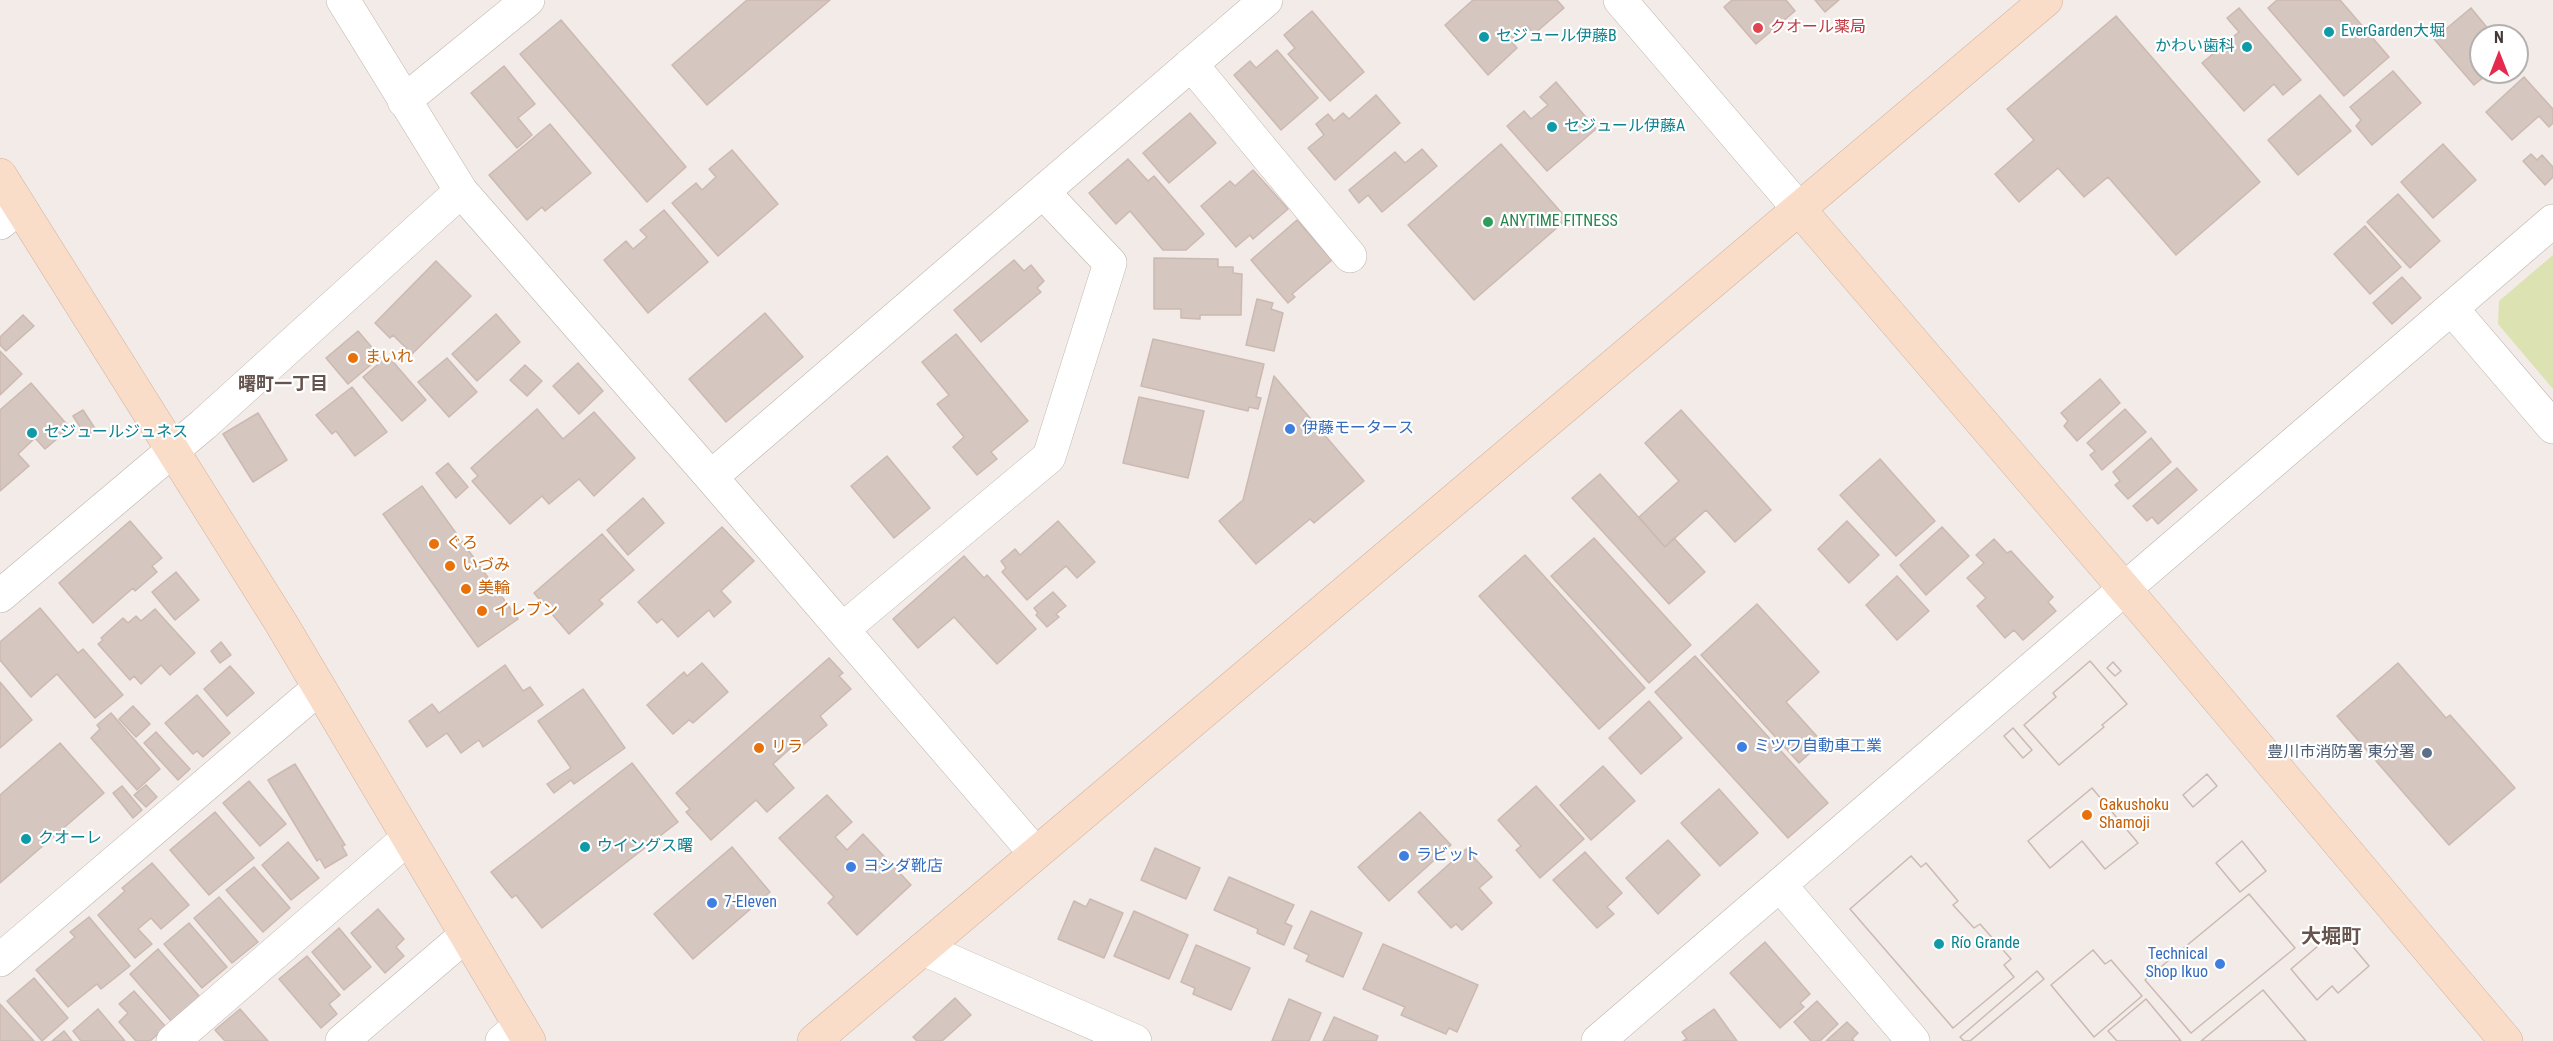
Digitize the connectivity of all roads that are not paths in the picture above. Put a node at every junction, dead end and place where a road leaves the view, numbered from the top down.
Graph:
1 (343, 0) edge
2 (528, 0) edge
3 (1266, 0) edge
4 (1620, 0) edge
5 (2046, 0) edge
6 (1191, 64) junction
7 (404, 101) junction
8 (0, 175) edge
9 (461, 191) junction
10 (1043, 192) junction
11 (1799, 209) junction
12 (10, 215) edge
13 (2553, 221) edge
14 (1350, 256) dead end
15 (2452, 309) junction
16 (2553, 427) edge
17 (171, 451) junction
18 (711, 477) junction
19 (2125, 589) junction
20 (0, 596) edge
21 (843, 629) junction
22 (319, 688) junction
23 (408, 838) junction
24 (1035, 853) junction
25 (1780, 885) junction
26 (466, 935) junction
27 (923, 949) junction
28 (0, 960) edge
29 (517, 1036) edge
30 (173, 1041) edge
31 (342, 1041) edge
32 (814, 1041) edge
33 (1135, 1041) edge
34 (1598, 1041) edge
35 (1912, 1041) edge
36 (2506, 1041) edge

1 - 7 street
2 - 7 street
3 - 6 street
4 - 11 street
5 - 11 street
6 - 10 street
6 - 14 street
7 - 9 street
8 - 12 street
9 - 17 street
9 - 18 street
10 - 18 street
10 - 21 street
11 - 19 street
11 - 24 street
12 - 17 street
13 - 15 street
15 - 16 street
15 - 19 street
17 - 20 street
17 - 22 street
18 - 21 street
19 - 25 street
19 - 36 street
21 - 24 street
22 - 23 street
22 - 28 street
23 - 26 street
23 - 30 street
24 - 27 street
25 - 34 street
25 - 35 street
26 - 29 street
26 - 31 street
27 - 32 street
27 - 33 street

